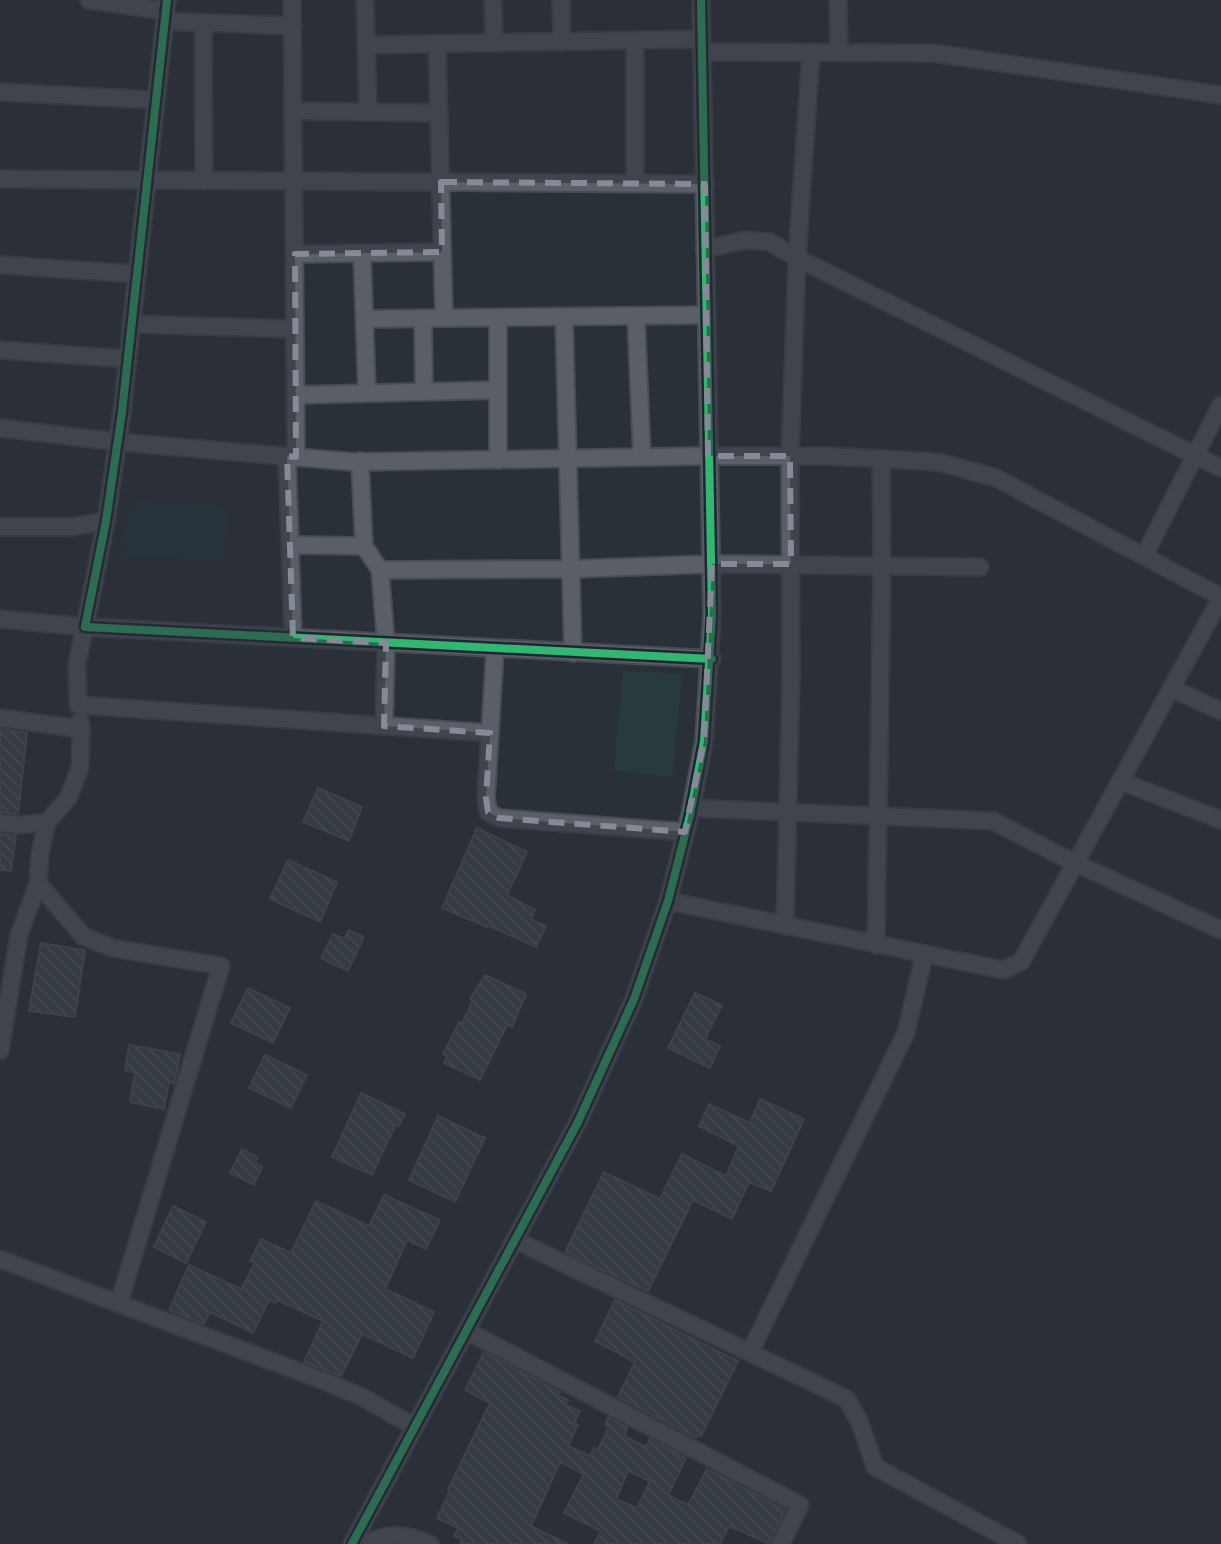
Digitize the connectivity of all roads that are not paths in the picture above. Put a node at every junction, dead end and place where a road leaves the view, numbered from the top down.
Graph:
1 (89, 0) edge
2 (292, 0) edge
3 (365, 0) edge
4 (493, 0) edge
5 (561, 0) edge
6 (701, 0) edge
7 (838, 0) edge
8 (165, 11) edge
9 (203, 23) junction
10 (293, 26) junction
11 (635, 41) junction
12 (562, 42) junction
13 (437, 43) junction
14 (494, 43) junction
15 (366, 45) junction
16 (702, 46) junction
17 (811, 52) junction
18 (839, 53) junction
19 (0, 92) edge
20 (1221, 95) edge
21 (155, 100) junction
22 (293, 111) junction
23 (368, 112) junction
24 (439, 113) junction
25 (0, 179) edge
26 (146, 180) junction
27 (204, 181) junction
28 (294, 181) junction
29 (441, 182) junction
30 (635, 183) junction
31 (705, 184) junction
32 (705, 249) junction
33 (442, 252) junction
34 (362, 253) junction
35 (295, 254) junction
36 (797, 258) junction
37 (0, 265) edge
38 (136, 274) junction
39 (706, 315) junction
40 (564, 317) junction
41 (636, 317) junction
42 (423, 318) junction
43 (444, 318) junction
44 (498, 318) junction
45 (365, 319) junction
46 (131, 324) junction
47 (295, 329) junction
48 (0, 350) edge
49 (128, 359) junction
50 (498, 390) junction
51 (424, 392) junction
52 (367, 393) junction
53 (296, 395) junction
54 (1221, 405) edge
55 (0, 428) edge
56 (118, 442) junction
57 (291, 456) junction
58 (708, 456) junction
59 (790, 456) junction
60 (1197, 456) junction
61 (642, 457) junction
62 (568, 459) junction
63 (881, 459) junction
64 (498, 460) junction
65 (360, 461) junction
66 (1221, 468) edge
67 (106, 521) junction
68 (0, 527) edge
69 (290, 545) junction
70 (364, 546) junction
71 (1144, 556) junction
72 (712, 564) junction
73 (791, 564) junction
74 (882, 565) junction
75 (980, 567) dead end
76 (571, 569) junction
77 (380, 570) junction
78 (1221, 597) edge
79 (0, 619) edge
80 (85, 627) junction
81 (293, 638) junction
82 (386, 643) junction
83 (495, 650) junction
84 (573, 653) junction
85 (712, 659) junction
86 (1171, 688) junction
87 (78, 705) junction
88 (1221, 711) edge
89 (0, 718) edge
90 (384, 726) junction
91 (81, 729) junction
92 (490, 733) junction
93 (1120, 781) junction
94 (691, 808) junction
95 (787, 812) junction
96 (879, 818) junction
97 (1221, 820) edge
98 (47, 822) junction
99 (0, 823) edge
100 (685, 832) junction
101 (1075, 863) junction
102 (38, 883) junction
103 (668, 901) junction
104 (785, 926) junction
105 (1221, 930) edge
106 (0, 932) edge
107 (19, 935) junction
108 (876, 945) junction
109 (924, 955) junction
110 (0, 1051) edge
111 (515, 1240) junction
112 (0, 1259) edge
113 (119, 1303) junction
114 (467, 1331) junction
115 (750, 1352) junction
116 (415, 1427) junction
117 (352, 1544) edge
118 (366, 1544) edge
119 (430, 1544) edge
120 (781, 1544) edge
121 (1018, 1544) edge

1 - 8 street
2 - 10 street
3 - 15 street
4 - 14 street
5 - 12 street
6 - 16 street
7 - 18 street
8 - 9 street
8 - 21 street
9 - 10 street
9 - 27 street
10 - 22 street
11 - 12 street
11 - 16 street
11 - 30 street
12 - 14 street
13 - 14 street
13 - 15 street
13 - 24 street
15 - 23 street
16 - 17 street
16 - 31 street
17 - 18 street
17 - 36 street
18 - 20 street
19 - 21 street
21 - 26 street
22 - 23 street
22 - 28 street
23 - 24 street
24 - 29 street
25 - 26 street
26 - 27 street
26 - 38 street
27 - 28 street
28 - 29 street
28 - 35 street
29 - 30 street
29 - 33 street
30 - 31 street
31 - 32 street
32 - 36 street
32 - 39 street
33 - 34 street
33 - 43 street
34 - 35 street
34 - 45 street
35 - 47 street
36 - 59 street
36 - 60 street
37 - 38 street
38 - 46 street
39 - 41 street
39 - 58 street
40 - 41 street
40 - 44 street
40 - 62 street
41 - 61 street
42 - 43 street
42 - 45 street
42 - 51 street
43 - 44 street
44 - 50 street
45 - 52 street
46 - 47 street
46 - 49 street
47 - 53 street
48 - 49 street
49 - 56 street
50 - 51 street
50 - 64 street
51 - 52 street
52 - 53 street
53 - 57 street
54 - 60 street
55 - 56 street
56 - 57 street
56 - 67 street
57 - 65 street
57 - 69 street
58 - 59 street
58 - 61 street
58 - 72 street
59 - 63 street
59 - 73 street
60 - 66 street
60 - 71 street
61 - 62 street
62 - 64 street
62 - 76 street
63 - 71 street
63 - 74 street
64 - 65 street
65 - 70 street
67 - 68 street
67 - 80 street
69 - 70 street
69 - 81 street
70 - 77 street
71 - 78 street
72 - 73 street
72 - 76 street
72 - 85 street
73 - 74 street
73 - 95 street
74 - 75 street
74 - 96 street
76 - 77 street
76 - 84 street
77 - 82 street
78 - 86 street
79 - 80 street
80 - 81 street
80 - 87 street
81 - 82 street
82 - 83 street
82 - 90 street
83 - 84 street
83 - 92 street
84 - 85 street
85 - 94 street
86 - 88 street
86 - 93 street
87 - 90 street
87 - 91 street
89 - 91 street
90 - 92 street
91 - 98 street
92 - 100 street
93 - 97 street
93 - 101 street
94 - 95 street
94 - 100 street
95 - 96 street
95 - 104 street
96 - 101 street
96 - 108 street
98 - 99 street
98 - 102 street
100 - 103 street
101 - 105 street
101 - 109 street
102 - 107 street
102 - 113 street
103 - 104 street
103 - 111 street
104 - 108 street
106 - 107 street
107 - 110 street
108 - 109 street
109 - 115 street
111 - 114 street
111 - 115 street
112 - 113 street
113 - 116 street
114 - 116 street
114 - 120 street
115 - 121 street
116 - 117 street
118 - 119 street

